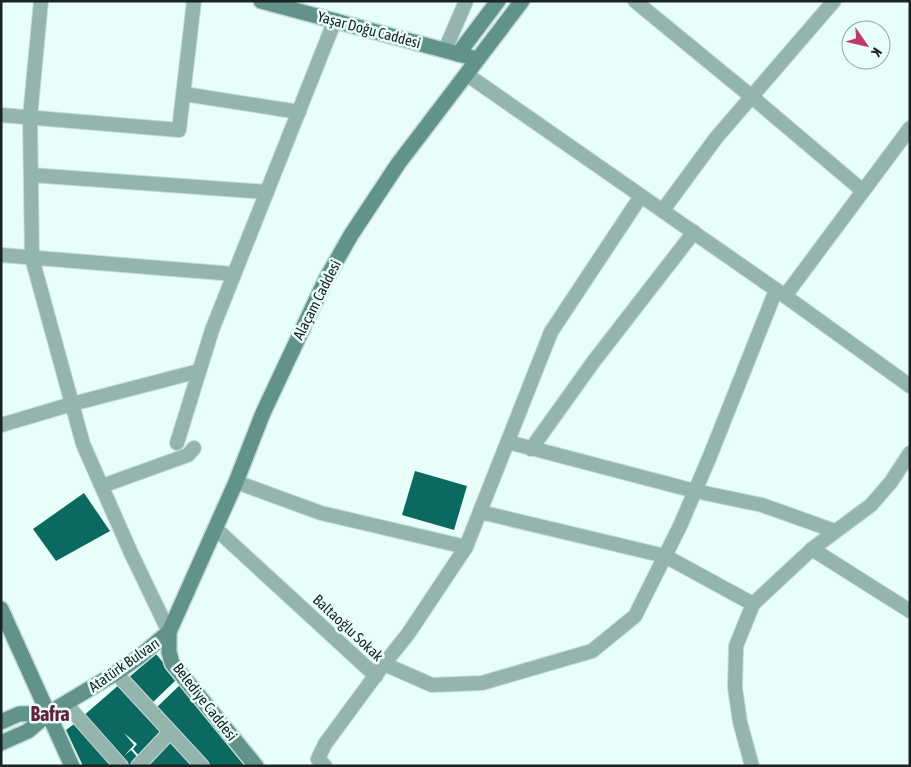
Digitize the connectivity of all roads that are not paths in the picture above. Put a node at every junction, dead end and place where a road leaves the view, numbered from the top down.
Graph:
1 (41, 1) edge
2 (194, 1) edge
3 (261, 1) edge
4 (457, 1) edge
5 (466, 1) edge
6 (498, 1) edge
7 (522, 1) edge
8 (834, 1) edge
9 (638, 2) edge
10 (459, 18) junction
11 (335, 20) junction
12 (451, 52) junction
13 (478, 59) junction
14 (466, 74) junction
15 (184, 94) junction
16 (752, 97) junction
17 (299, 112) junction
18 (1, 115) edge
19 (30, 117) junction
20 (910, 128) edge
21 (31, 175) junction
22 (863, 191) junction
23 (267, 192) junction
24 (641, 196) junction
25 (663, 210) junction
26 (694, 232) junction
27 (1, 255) edge
28 (32, 258) junction
29 (234, 274) junction
30 (781, 293) junction
31 (200, 371) junction
32 (910, 386) edge
33 (72, 404) junction
34 (1, 425) edge
35 (508, 442) junction
36 (177, 443) dead end
37 (194, 448) dead end
38 (531, 448) junction
39 (910, 453) edge
40 (236, 482) junction
41 (102, 486) junction
42 (695, 491) junction
43 (480, 512) junction
44 (216, 529) junction
45 (835, 531) junction
46 (466, 546) junction
47 (812, 549) junction
48 (665, 556) junction
49 (753, 604) junction
50 (1, 609) edge
51 (910, 611) edge
52 (169, 632) junction
53 (384, 664) junction
54 (116, 673) junction
55 (376, 676) junction
56 (66, 704) junction
57 (49, 714) junction
58 (1, 722) edge
59 (170, 732) junction
60 (1, 743) edge
61 (72, 766) edge
62 (121, 766) edge
63 (138, 766) edge
64 (202, 766) edge
65 (256, 766) edge
66 (325, 766) edge
67 (752, 766) edge

1 - 19 street
2 - 15 street
3 - 11 main road, Yaşar Doğu Caddesi
4 - 10 street
5 - 10 street
6 - 12 main road
7 - 13 main road, Alaçam Caddesi
8 - 16 street
9 - 16 street
10 - 12 street
11 - 12 main road, Yaşar Doğu Caddesi
11 - 17 street
12 - 13 main road, Yaşar Doğu Caddesi
13 - 14 main road, Alaçam Caddesi
14 - 24 street
14 - 40 main road, Alaçam Caddesi
15 - 17 street
15 - 19 street
16 - 22 street
16 - 25 street
17 - 23 street
18 - 19 street
19 - 21 street
20 - 22 street
21 - 23 street
21 - 28 street
22 - 30 street
23 - 29 street
24 - 25 street
24 - 35 street
25 - 26 street
26 - 30 street
26 - 38 street
27 - 28 street
28 - 29 street
28 - 33 street
29 - 31 street
30 - 32 street
30 - 42 street
31 - 33 street
31 - 36 street
33 - 34 street
33 - 41 street
35 - 38 street
35 - 43 street
37 - 41 street
38 - 42 street
39 - 45 street
40 - 44 main road, Alaçam Caddesi
40 - 46 street
41 - 52 street
42 - 45 street
42 - 48 street
43 - 46 street
43 - 48 street
44 - 52 main road, Alaçam Caddesi
44 - 55 street, Baltaoğlu Sokak
45 - 47 street
46 - 53 street
47 - 49 street
47 - 51 street
48 - 49 street
48 - 53 street
49 - 67 street
50 - 57 main road
52 - 54 main road, Atatürk Bulvarı
52 - 65 main road, Belediye Caddesi
53 - 55 street
54 - 56 main road, Atatürk Bulvarı
54 - 59 street
55 - 66 street, Baltaoğlu Sokak
56 - 57 main road, Atatürk Bulvarı
56 - 62 street
57 - 58 main road
57 - 60 main road, Atatürk Bulvarı
57 - 61 main road
59 - 63 street
59 - 64 street

